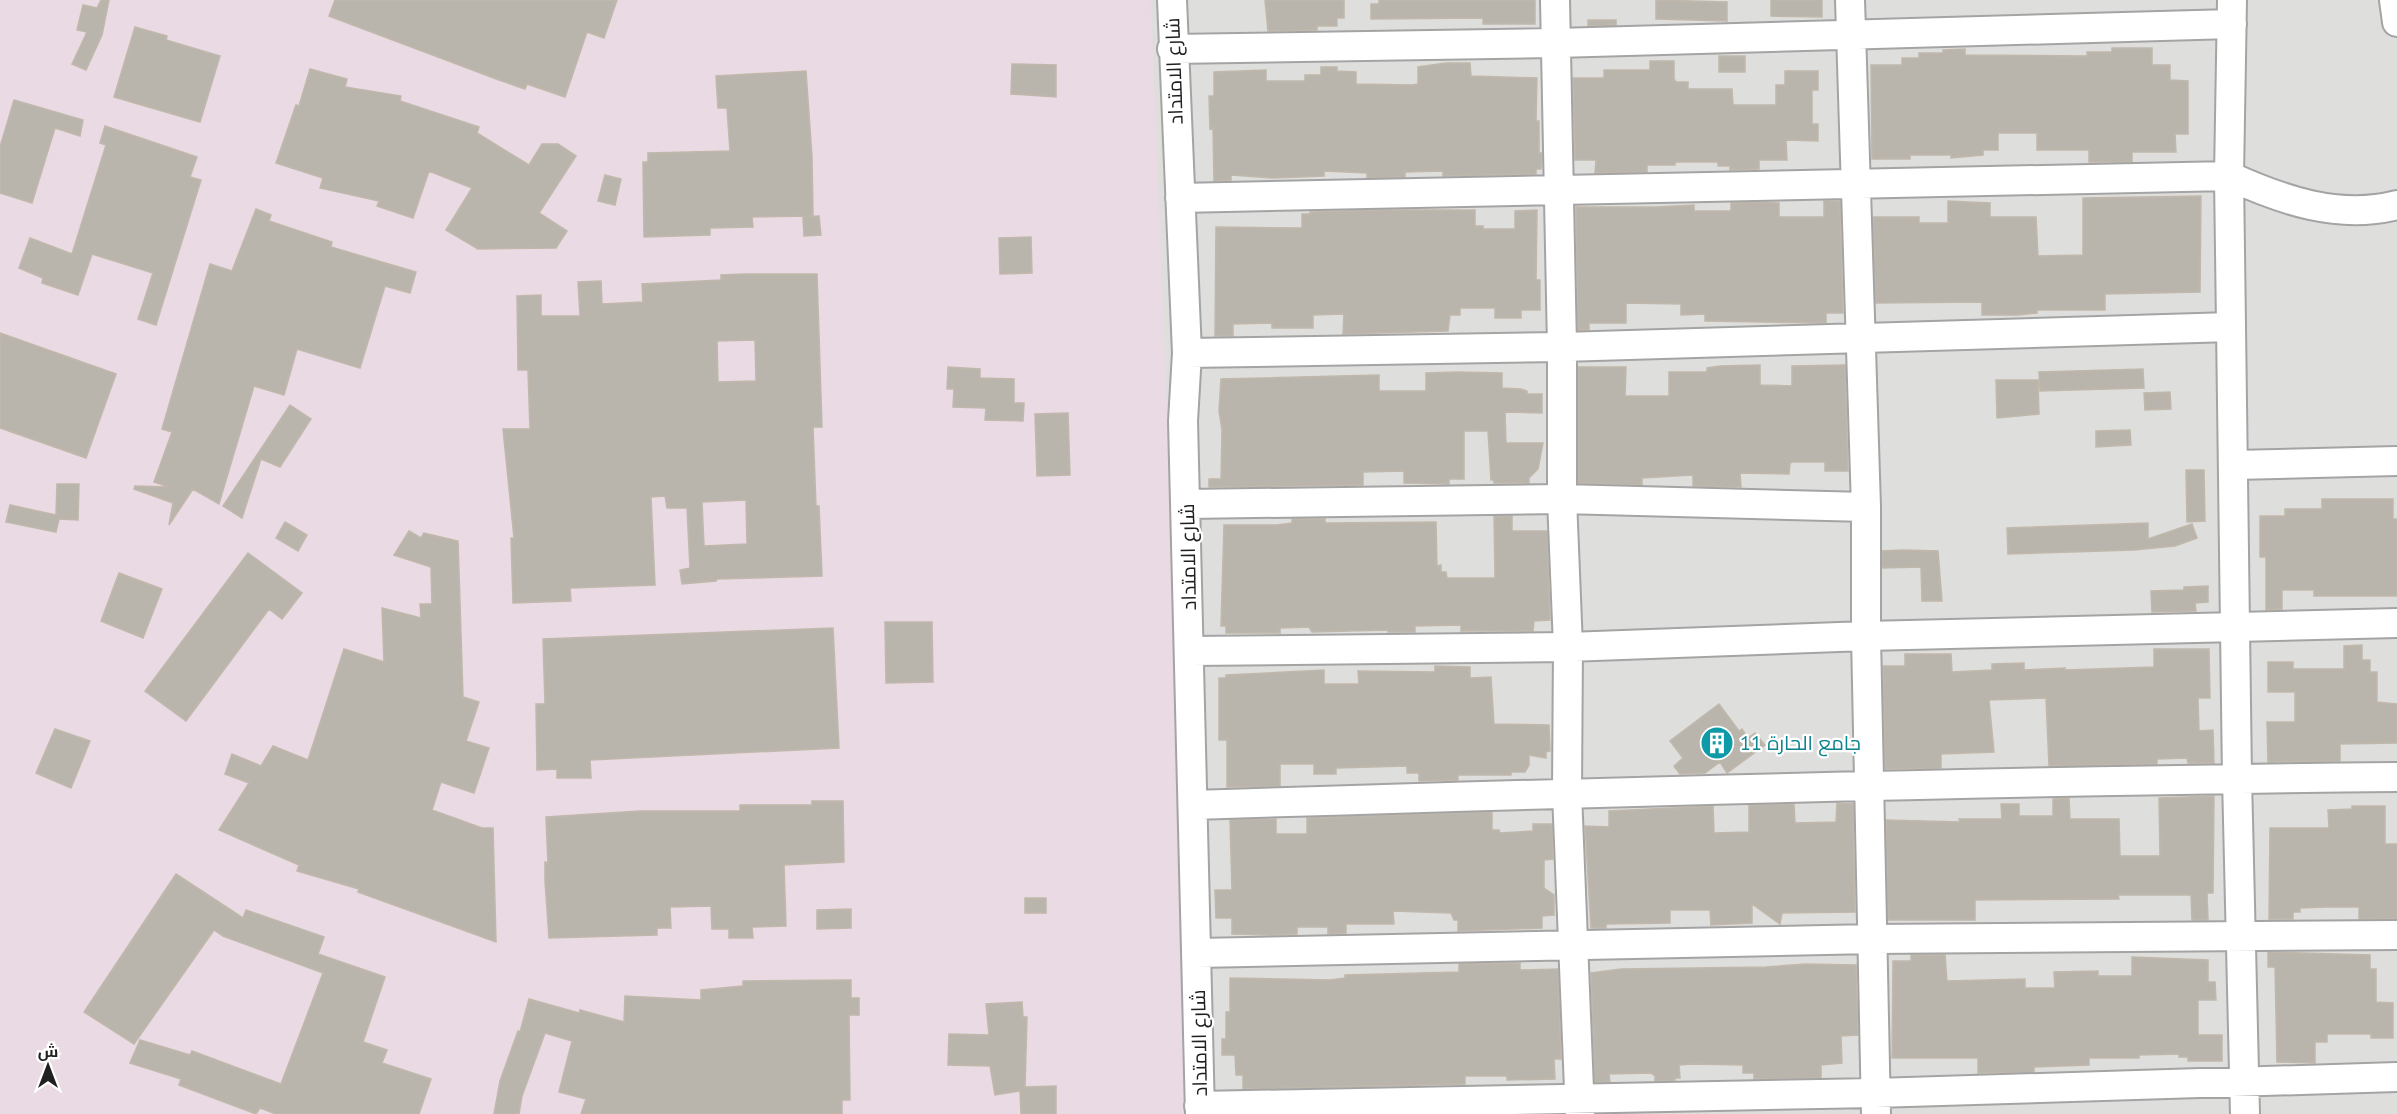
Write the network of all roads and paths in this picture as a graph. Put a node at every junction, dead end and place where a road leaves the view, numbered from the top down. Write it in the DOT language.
graph roads {
  1 [pos="1172,0"];
  2 [pos="1555,0"];
  3 [pos="1850,0"];
  4 [pos="2394,0"];
  5 [pos="2232,12"];
  6 [pos="2397,22"];
  7 [pos="1851,34"];
  8 [pos="1556,43"];
  9 [pos="1172,49"];
  10 [pos="2229,176"];
  11 [pos="1854,184"];
  12 [pos="1560,191"];
  13 [pos="1180,198"];
  14 [pos="2397,205"];
  15 [pos="2231,327"];
  16 [pos="1858,338"];
  17 [pos="1562,347"];
  18 [pos="1186,353"];
  19 [pos="2397,461"];
  20 [pos="2235,465"];
  21 [pos="1562,499"];
  22 [pos="1187,504"];
  23 [pos="1866,507"];
  24 [pos="2397,624"];
  25 [pos="2236,626"];
  26 [pos="1866,636"];
  27 [pos="1568,647"];
  28 [pos="1190,651"];
  29 [pos="2397,777"];
  30 [pos="2237,778"];
  31 [pos="1868,786"];
  32 [pos="1567,793"];
  33 [pos="1193,805"];
  34 [pos="2397,935"];
  35 [pos="2240,936"];
  36 [pos="1873,939"];
  37 [pos="1575,946"];
  38 [pos="1198,953"];
  39 [pos="2397,1077"];
  40 [pos="2245,1081"];
  41 [pos="1875,1103"];
  42 [pos="1580,1106"];
  43 [pos="1199,1110"];
  44 [pos="2246,1114"];
  1 -- 9 [label="street, شارع الامتداد"];
  2 -- 8 [label="street"];
  3 -- 7 [label="street"];
  4 -- 6 [label="street"];
  5 -- 7 [label="street"];
  5 -- 10 [label="street"];
  7 -- 8 [label="street"];
  7 -- 11 [label="street"];
  8 -- 9 [label="street"];
  8 -- 12 [label="street"];
  9 -- 13 [label="street, شارع الامتداد"];
  10 -- 11 [label="street"];
  10 -- 14 [label="street"];
  10 -- 15 [label="street"];
  11 -- 12 [label="street"];
  11 -- 16 [label="street"];
  12 -- 13 [label="street"];
  12 -- 17 [label="street"];
  13 -- 18 [label="street, شارع الامتداد"];
  15 -- 16 [label="street"];
  15 -- 20 [label="street"];
  16 -- 17 [label="street"];
  16 -- 23 [label="street"];
  17 -- 18 [label="street"];
  17 -- 21 [label="street"];
  18 -- 22 [label="street, شارع الامتداد"];
  19 -- 20 [label="street"];
  20 -- 25 [label="street"];
  21 -- 22 [label="street"];
  21 -- 23 [label="street"];
  21 -- 27 [label="street"];
  22 -- 28 [label="street, شارع الامتداد"];
  23 -- 26 [label="street"];
  24 -- 25 [label="street"];
  25 -- 26 [label="street"];
  25 -- 30 [label="street"];
  26 -- 27 [label="street"];
  26 -- 31 [label="street"];
  27 -- 28 [label="street"];
  27 -- 32 [label="street"];
  28 -- 33 [label="street, شارع الامتداد"];
  29 -- 30 [label="street"];
  30 -- 31 [label="street"];
  30 -- 35 [label="street"];
  31 -- 32 [label="street"];
  31 -- 36 [label="street"];
  32 -- 33 [label="street"];
  32 -- 37 [label="street"];
  33 -- 38 [label="street, شارع الامتداد"];
  34 -- 35 [label="street"];
  35 -- 36 [label="street"];
  35 -- 40 [label="street"];
  36 -- 37 [label="street"];
  36 -- 41 [label="street"];
  37 -- 38 [label="street"];
  37 -- 42 [label="street"];
  38 -- 43 [label="street, شارع الامتداد"];
  39 -- 40 [label="street"];
  40 -- 41 [label="street"];
  40 -- 44 [label="street"];
  41 -- 42 [label="street"];
  42 -- 43 [label="street"];
}
